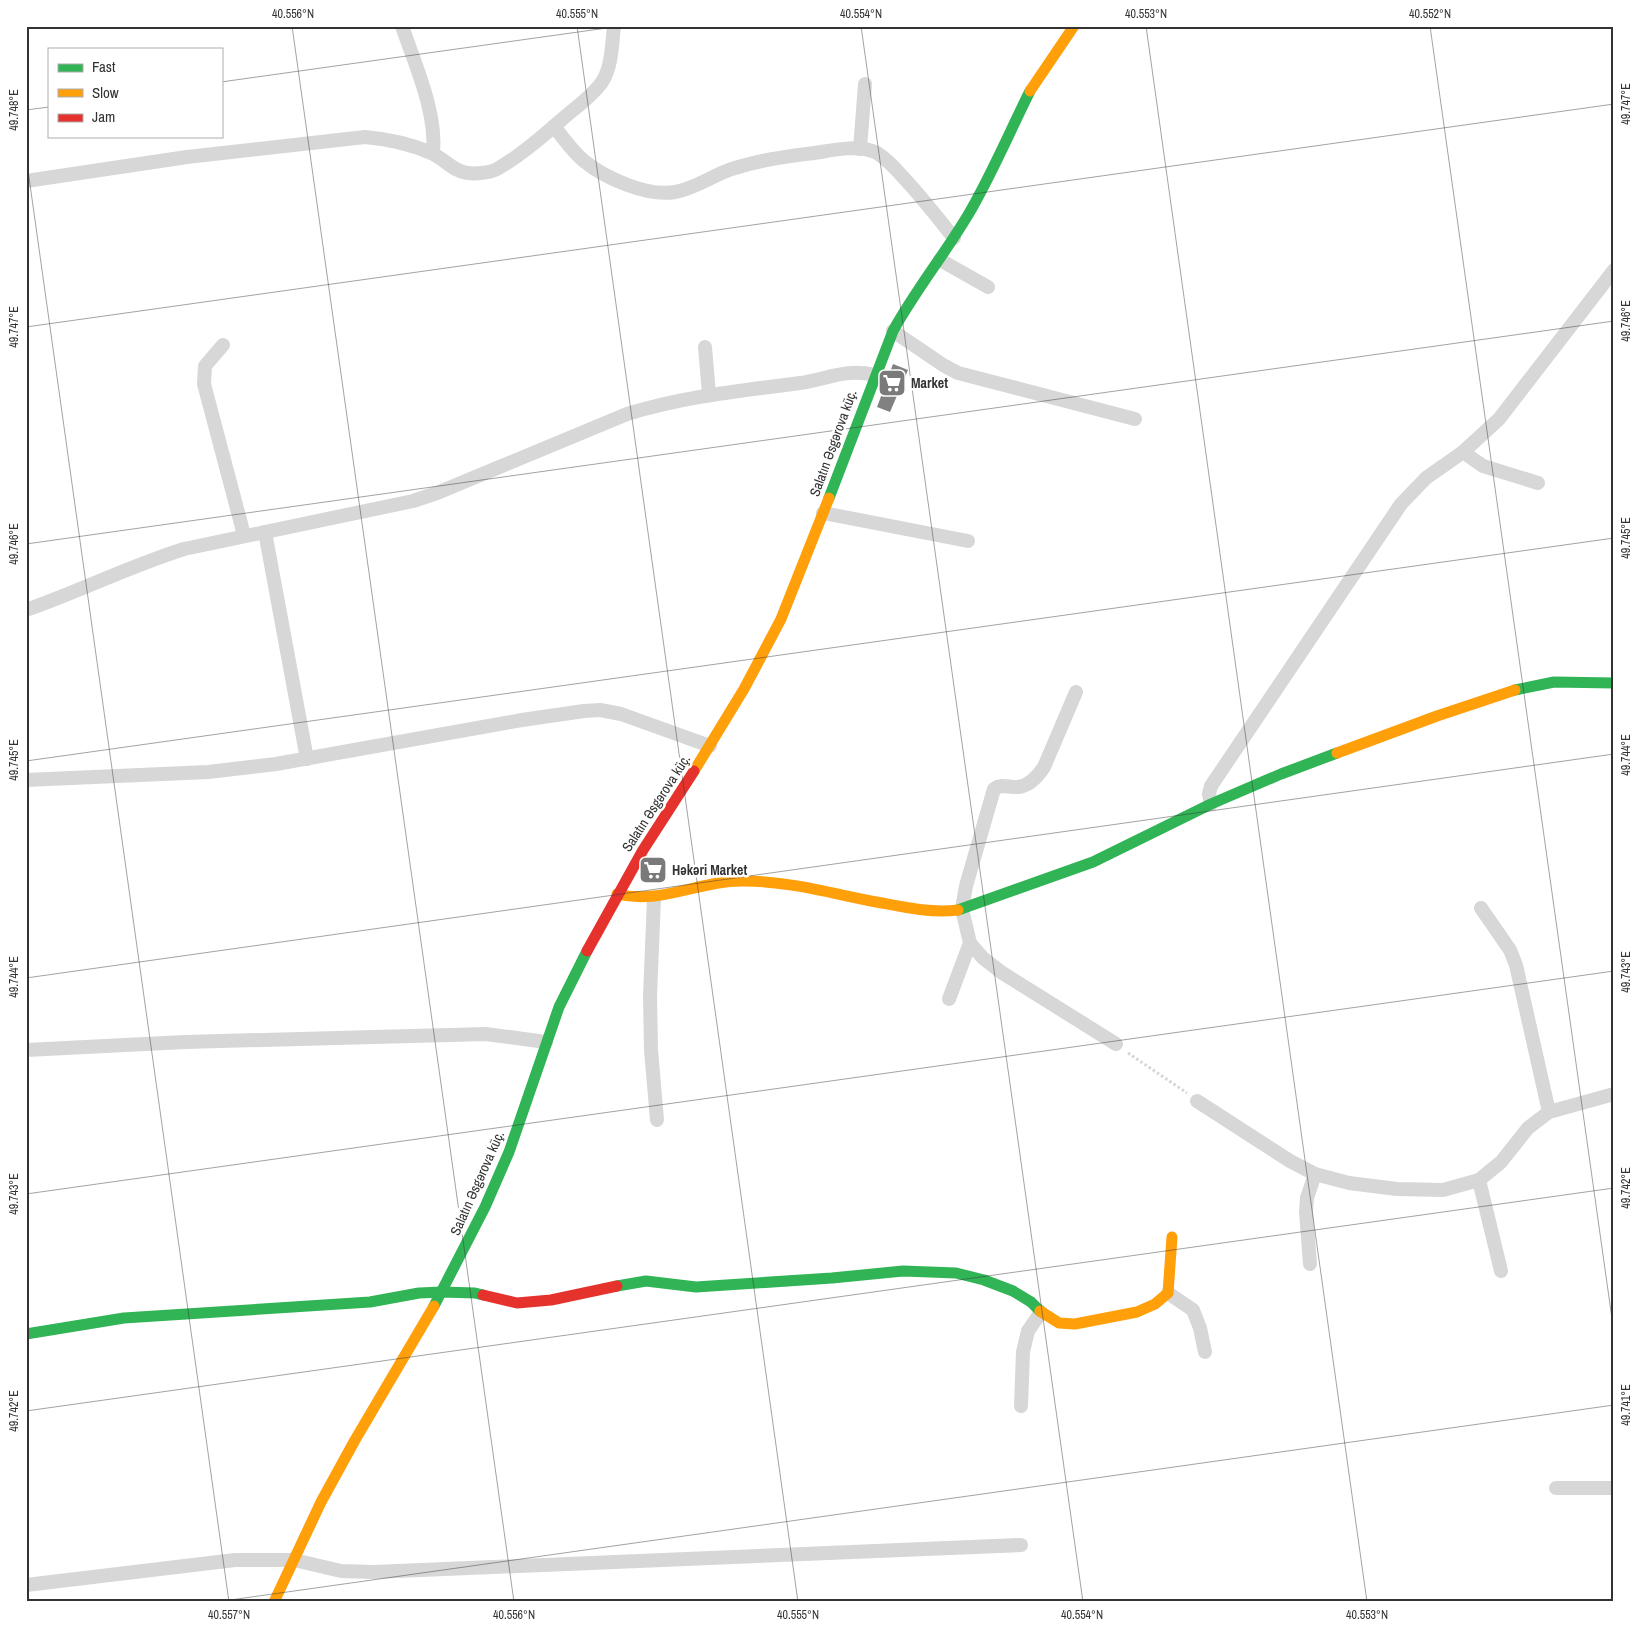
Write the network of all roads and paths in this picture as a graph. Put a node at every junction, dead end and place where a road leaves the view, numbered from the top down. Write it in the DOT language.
graph roads {
  1 [pos="402,26"];
  2 [pos="614,26"];
  3 [pos="1074,26"];
  4 [pos="865,84"];
  5 [pos="554,126"];
  6 [pos="860,149"];
  7 [pos="433,153"];
  8 [pos="26,181"];
  9 [pos="954,238"];
  10 [pos="940,260"];
  11 [pos="1614,270"];
  12 [pos="988,287"];
  13 [pos="893,331"];
  14 [pos="223,345"];
  15 [pos="706,347"];
  16 [pos="875,375"];
  17 [pos="709,394"];
  18 [pos="1135,419"];
  19 [pos="1464,452"];
  20 [pos="1538,484"];
  21 [pos="823,514"];
  22 [pos="265,532"];
  23 [pos="244,535"];
  24 [pos="968,541"];
  25 [pos="26,610"];
  26 [pos="1614,682"];
  27 [pos="1076,692"];
  28 [pos="710,746"];
  29 [pos="308,759"];
  30 [pos="26,780"];
  31 [pos="1211,804"];
  32 [pos="618,894"];
  33 [pos="654,898"];
  34 [pos="1481,908"];
  35 [pos="962,909"];
  36 [pos="970,943"];
  37 [pos="949,999"];
  38 [pos="546,1042"];
  39 [pos="1116,1044"];
  40 [pos="26,1050"];
  41 [pos="1614,1094"];
  42 [pos="1197,1101"];
  43 [pos="1549,1112"];
  44 [pos="658,1120"];
  45 [pos="1316,1174"];
  46 [pos="1479,1180"];
  47 [pos="1172,1237"];
  48 [pos="1310,1264"];
  49 [pos="1501,1272"];
  50 [pos="442,1292"];
  51 [pos="1168,1293"];
  52 [pos="1041,1312"];
  53 [pos="26,1334"];
  54 [pos="1205,1352"];
  55 [pos="1021,1406"];
  56 [pos="1556,1488"];
  57 [pos="1614,1488"];
  58 [pos="1021,1544"];
  59 [pos="294,1560"];
  60 [pos="26,1585"];
  61 [pos="274,1602"];
  1 -- 7 [label="street"];
  2 -- 5 [label="street"];
  3 -- 9 [label="street, Salatın Əsgərova küç."];
  4 -- 6 [label="street"];
  5 -- 6 [label="street"];
  5 -- 7 [label="street"];
  6 -- 9 [label="street"];
  7 -- 8 [label="street"];
  9 -- 10 [label="street, Salatın Əsgərova küç."];
  10 -- 12 [label="street"];
  10 -- 13 [label="street, Salatın Əsgərova küç."];
  11 -- 19 [label="street"];
  13 -- 16 [label="street, Salatın Əsgərova küç."];
  13 -- 18 [label="street"];
  14 -- 23 [label="street"];
  15 -- 17 [label="street"];
  16 -- 17 [label="street"];
  16 -- 21 [label="street, Salatın Əsgərova küç."];
  17 -- 22 [label="street"];
  19 -- 20 [label="street"];
  19 -- 31 [label="street"];
  21 -- 24 [label="street"];
  21 -- 28 [label="street, Salatın Əsgərova küç."];
  22 -- 23 [label="street"];
  22 -- 29 [label="street"];
  23 -- 25 [label="street"];
  26 -- 31 [label="street"];
  27 -- 35 [label="street"];
  28 -- 29 [label="street"];
  28 -- 32 [label="street, Salatın Əsgərova küç."];
  29 -- 30 [label="street"];
  31 -- 35 [label="street"];
  32 -- 33 [label="street"];
  32 -- 38 [label="street, Salatın Əsgərova küç."];
  33 -- 35 [label="street"];
  33 -- 44 [label="street"];
  34 -- 43 [label="street"];
  35 -- 36 [label="street"];
  36 -- 37 [label="street"];
  36 -- 39 [label="street"];
  38 -- 40 [label="street"];
  38 -- 50 [label="street, Salatın Əsgərova küç."];
  39 -- 42 [label="path"];
  41 -- 43 [label="street"];
  42 -- 45 [label="street"];
  43 -- 46 [label="street"];
  45 -- 46 [label="street"];
  45 -- 48 [label="street"];
  46 -- 49 [label="street"];
  47 -- 51 [label="street"];
  50 -- 52 [label="street"];
  50 -- 53 [label="street"];
  50 -- 59 [label="street, Salatın Əsgərova küç."];
  51 -- 52 [label="street"];
  51 -- 54 [label="street"];
  52 -- 55 [label="street"];
  56 -- 57 [label="street"];
  58 -- 59 [label="street"];
  59 -- 60 [label="street"];
  59 -- 61 [label="street, Salatın Əsgərova küç."];
}
